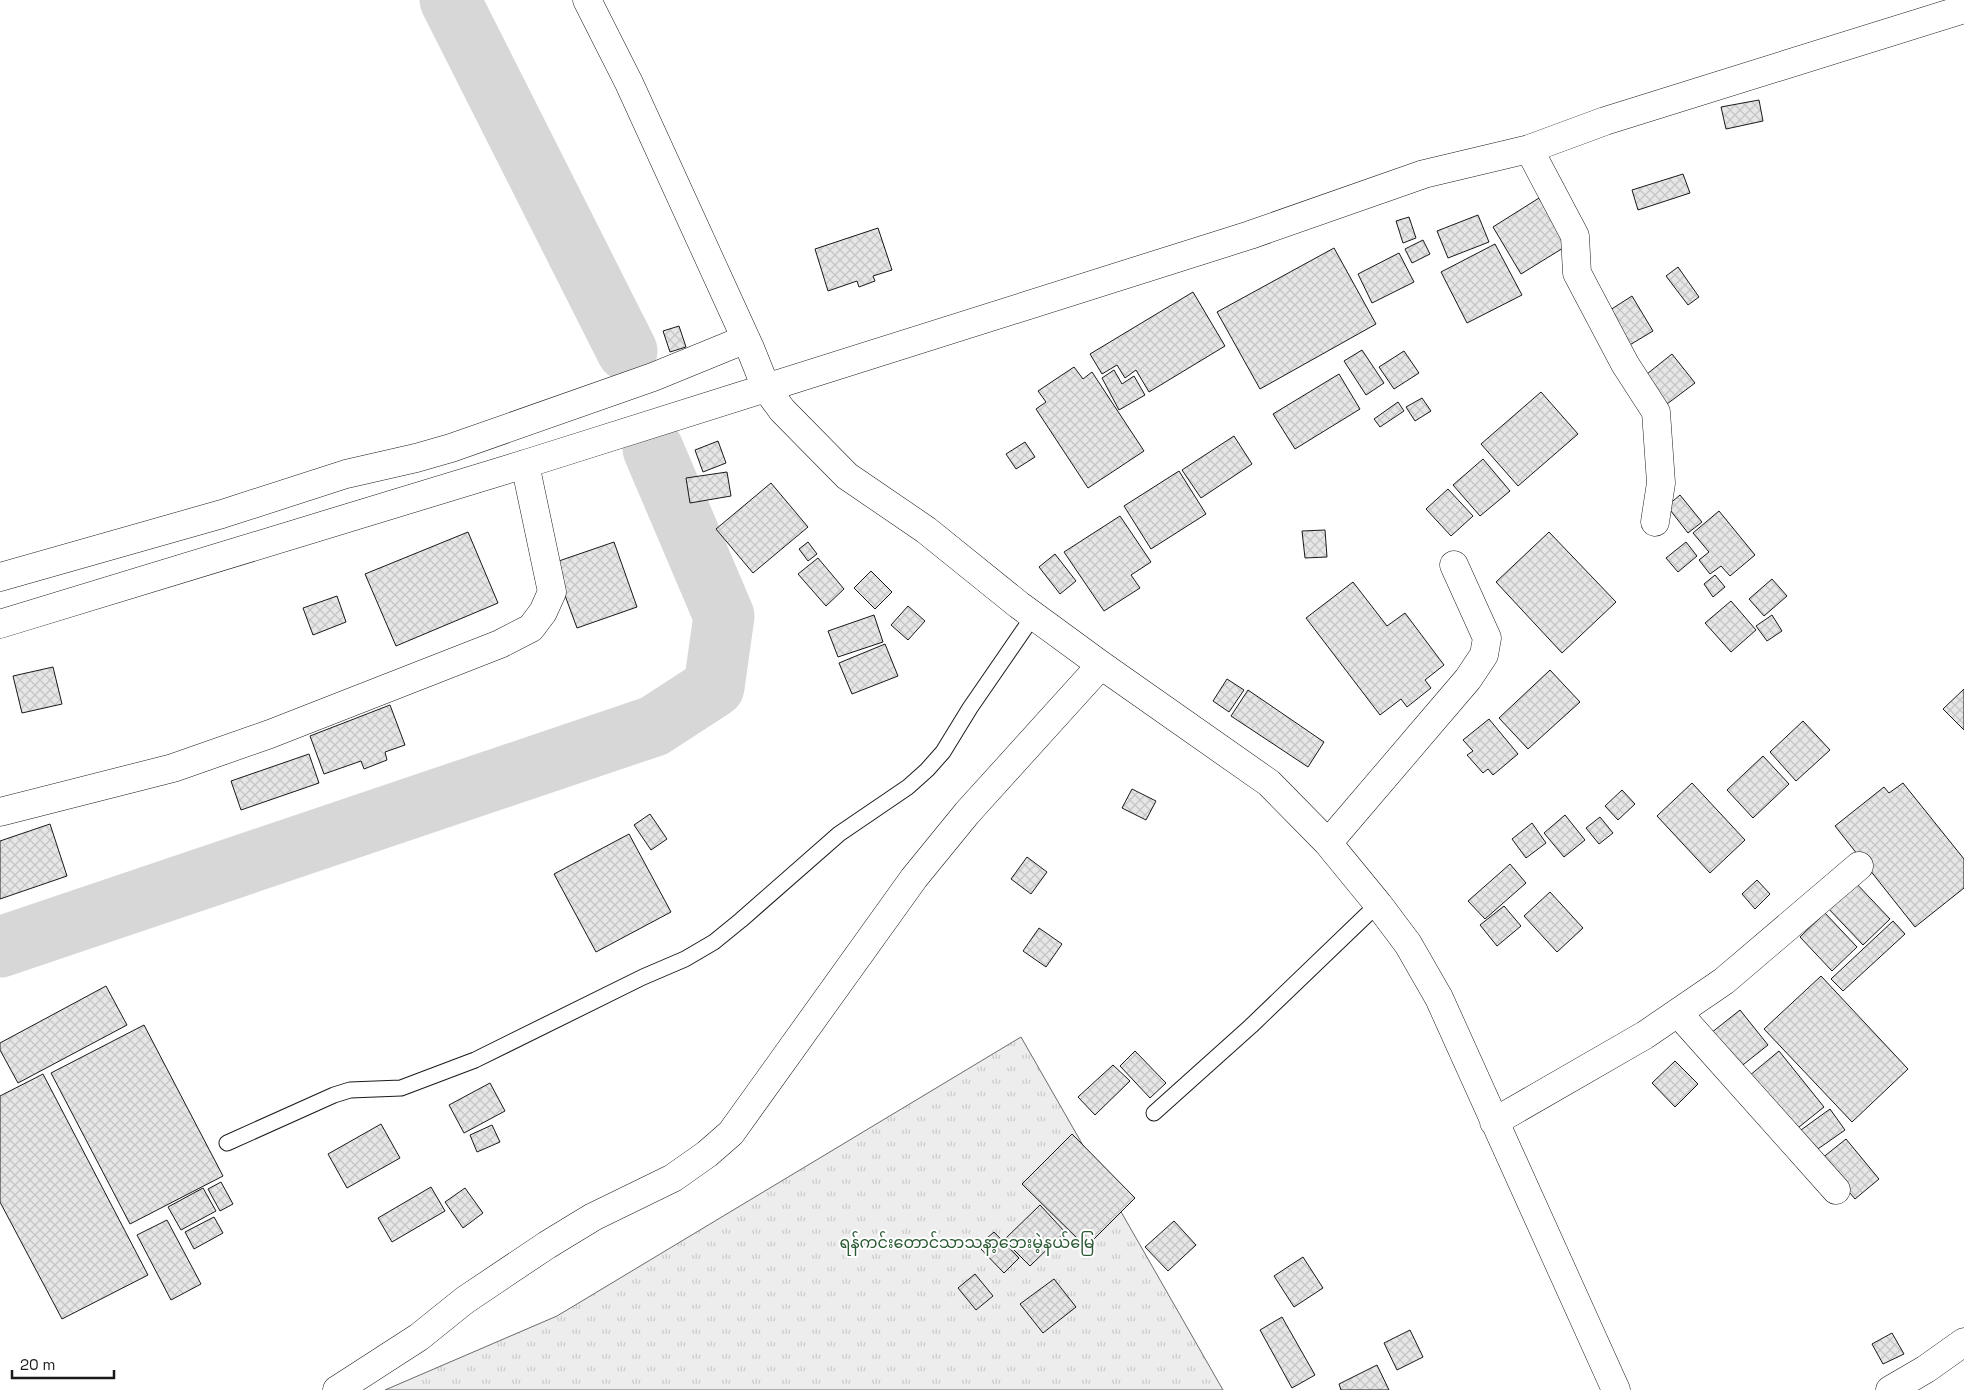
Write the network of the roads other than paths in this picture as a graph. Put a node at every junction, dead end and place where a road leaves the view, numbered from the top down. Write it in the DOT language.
graph roads {
  1 [pos="587,0"];
  2 [pos="1964,9"];
  3 [pos="1529,149"];
  4 [pos="748,344"];
  5 [pos="765,385"];
  6 [pos="524,464"];
  7 [pos="1655,522"];
  8 [pos="1454,565"];
  9 [pos="0,577"];
  10 [pos="1034,615"];
  11 [pos="0,624"];
  12 [pos="1101,665"];
  13 [pos="0,812"];
  14 [pos="1328,843"];
  15 [pos="1859,866"];
  16 [pos="1378,904"];
  17 [pos="1678,1013"];
  18 [pos="1154,1114"];
  19 [pos="1494,1122"];
  20 [pos="227,1143"];
  21 [pos="1836,1190"];
  22 [pos="1964,1342"];
  23 [pos="337,1390"];
  24 [pos="1616,1390"];
  25 [pos="1890,1390"];
  1 -- 4 [label="street"];
  2 -- 3 [label="street"];
  3 -- 5 [label="street"];
  3 -- 7 [label="street"];
  4 -- 5 [label="street"];
  4 -- 9 [label="street"];
  5 -- 6 [label="street"];
  5 -- 10 [label="street"];
  6 -- 11 [label="street"];
  6 -- 13 [label="street"];
  8 -- 14 [label="street"];
  10 -- 12 [label="street"];
  10 -- 20 [label="lane"];
  12 -- 14 [label="street"];
  12 -- 23 [label="street"];
  14 -- 16 [label="street"];
  15 -- 17 [label="street"];
  16 -- 18 [label="lane"];
  16 -- 19 [label="street"];
  17 -- 19 [label="street"];
  17 -- 21 [label="street"];
  19 -- 24 [label="street"];
  22 -- 25 [label="street"];
}
